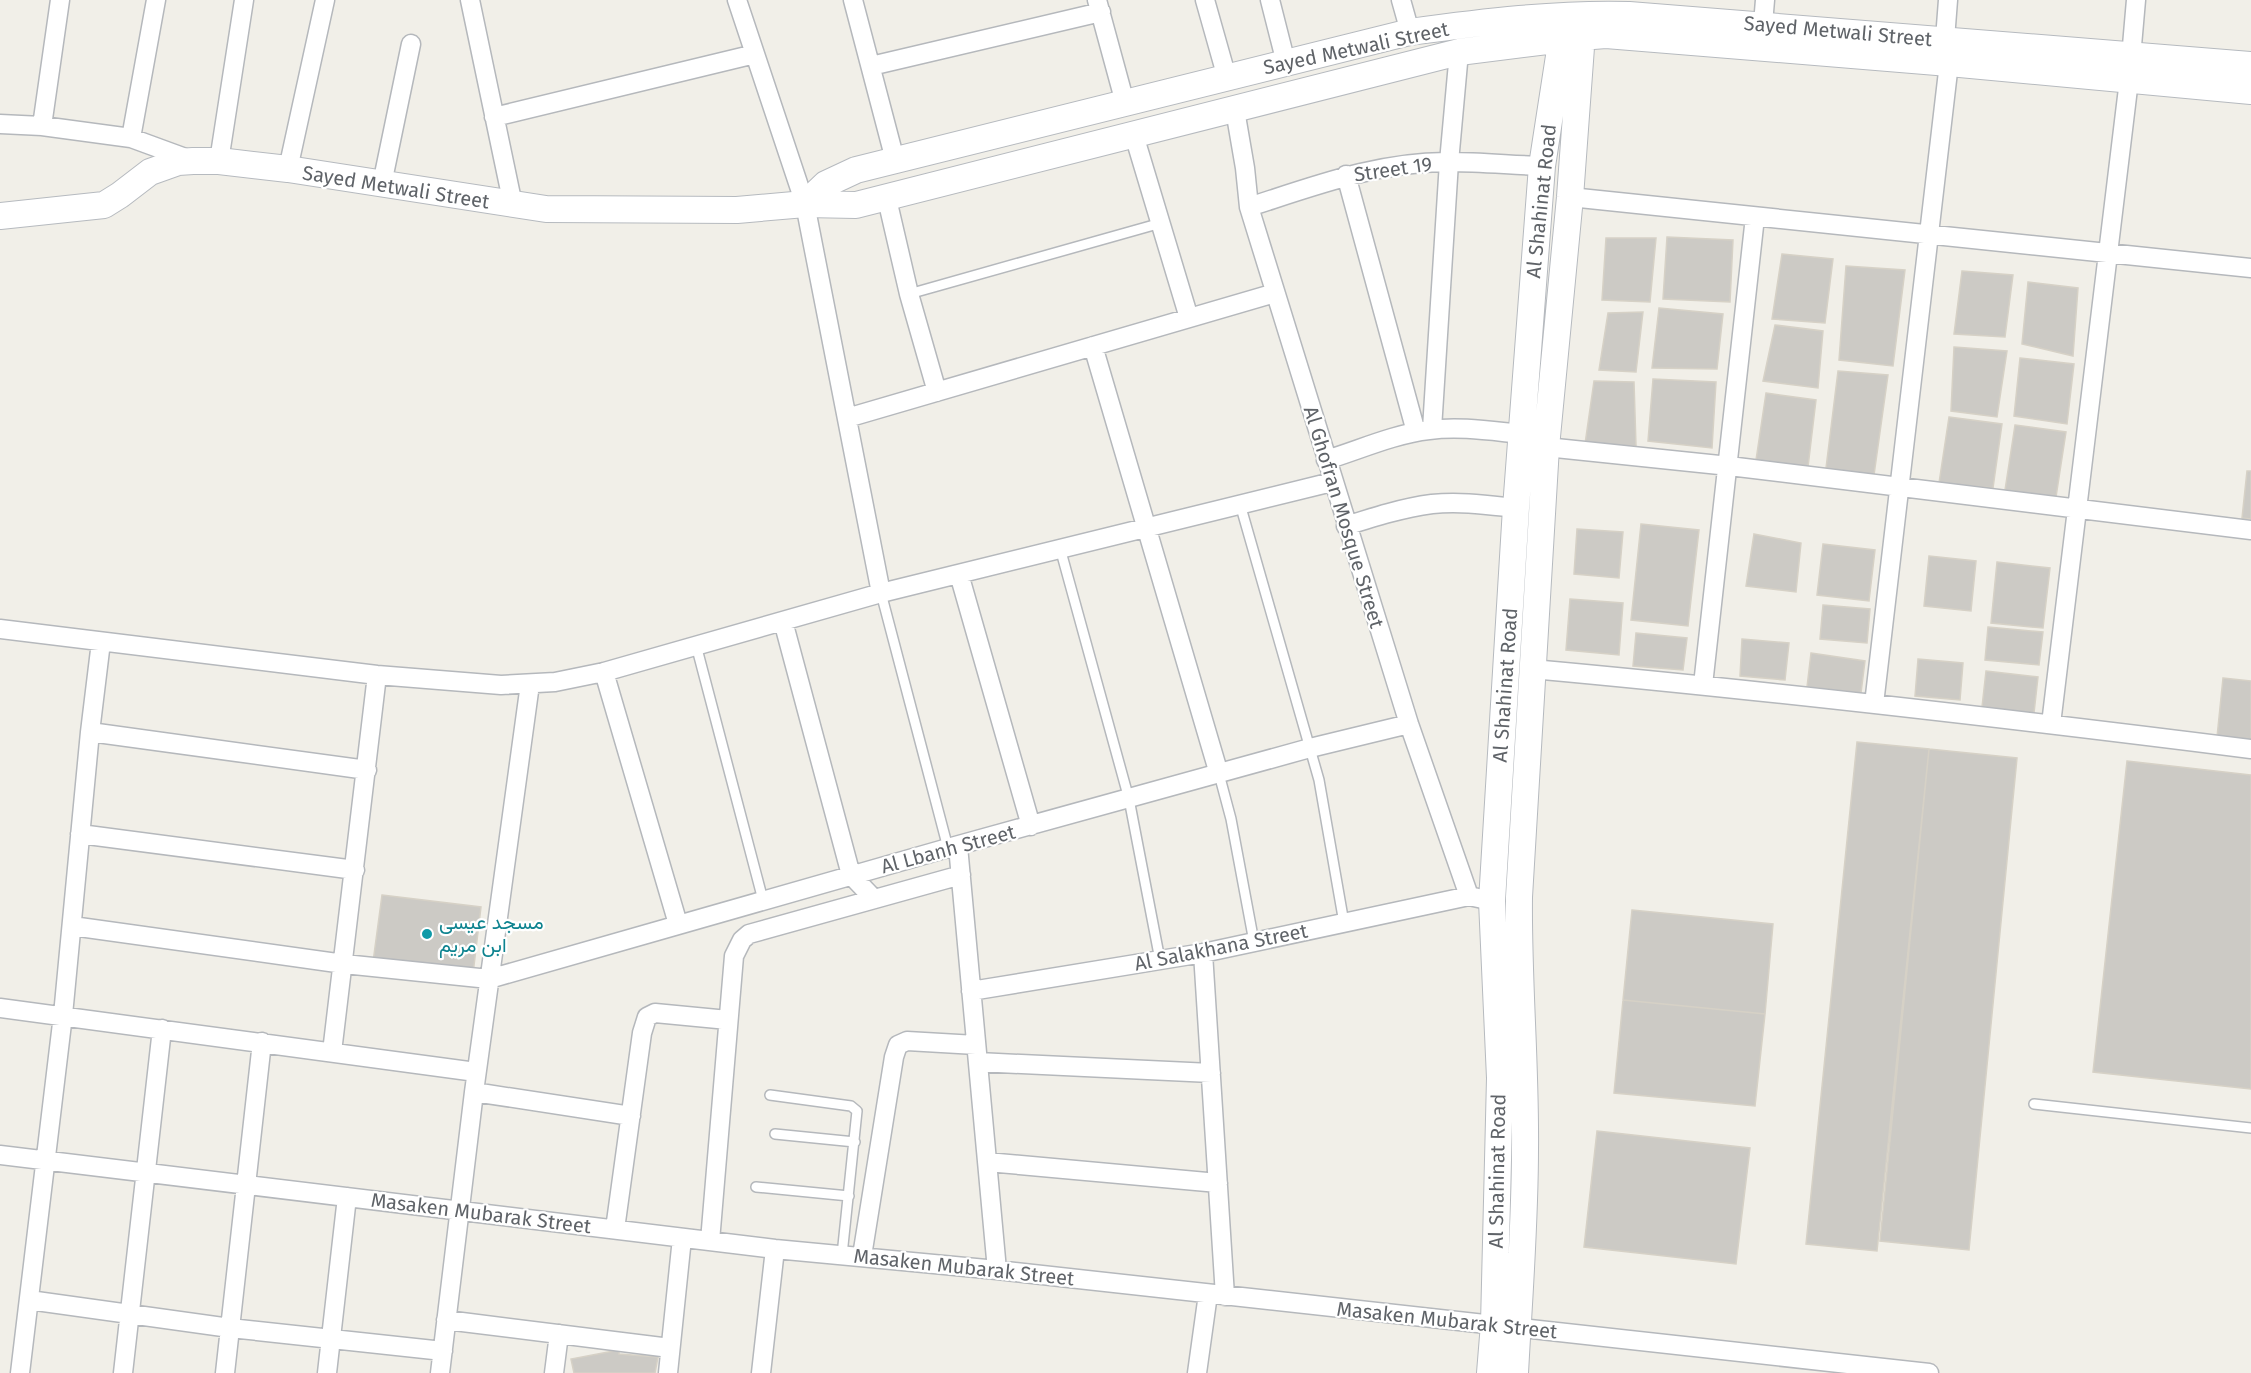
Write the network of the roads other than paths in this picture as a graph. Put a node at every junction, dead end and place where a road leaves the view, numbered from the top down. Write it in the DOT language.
graph roads {
  1 [pos="156,0"];
  2 [pos="244,0"];
  3 [pos="325,0"];
  4 [pos="470,0"];
  5 [pos="737,0"];
  6 [pos="853,0"];
  7 [pos="1205,0"];
  8 [pos="1270,0"];
  9 [pos="1401,0"];
  10 [pos="1948,0"];
  11 [pos="2136,0"];
  12 [pos="54,2"];
  13 [pos="1099,6"];
  14 [pos="1764,12"];
  15 [pos="1574,18"];
  16 [pos="1410,32"];
  17 [pos="411,44"];
  18 [pos="1947,51"];
  19 [pos="1459,52"];
  20 [pos="755,54"];
  21 [pos="2131,54"];
  22 [pos="1286,63"];
  23 [pos="2251,65"];
  24 [pos="872,66"];
  25 [pos="1227,78"];
  26 [pos="2129,80"];
  27 [pos="2251,91"];
  28 [pos="1125,103"];
  29 [pos="1235,110"];
  30 [pos="494,117"];
  31 [pos="0,124"];
  32 [pos="42,126"];
  33 [pos="1134,135"];
  34 [pos="131,138"];
  35 [pos="193,160"];
  36 [pos="895,160"];
  37 [pos="219,161"];
  38 [pos="1449,162"];
  39 [pos="1542,166"];
  40 [pos="288,170"];
  41 [pos="1346,175"];
  42 [pos="382,184"];
  43 [pos="1570,197"];
  44 [pos="887,199"];
  45 [pos="805,204"];
  46 [pos="513,205"];
  47 [pos="1249,207"];
  48 [pos="0,216"];
  49 [pos="1755,217"];
  50 [pos="1161,223"];
  51 [pos="1928,235"];
  52 [pos="2106,255"];
  53 [pos="2251,268"];
  54 [pos="1275,293"];
  55 [pos="909,294"];
  56 [pos="1189,318"];
  57 [pos="1092,346"];
  58 [pos="937,392"];
  59 [pos="847,418"];
  60 [pos="1424,430"];
  61 [pos="1522,434"];
  62 [pos="1546,447"];
  63 [pos="1326,460"];
  64 [pos="1729,466"];
  65 [pos="1332,482"];
  66 [pos="1899,488"];
  67 [pos="1240,504"];
  68 [pos="1516,508"];
  69 [pos="2076,509"];
  70 [pos="1346,526"];
  71 [pos="1144,528"];
  72 [pos="2251,530"];
  73 [pos="1060,548"];
  74 [pos="959,574"];
  75 [pos="881,593"];
  76 [pos="783,621"];
  77 [pos="0,629"];
  78 [pos="101,642"];
  79 [pos="696,645"];
  80 [pos="1533,669"];
  81 [pos="604,672"];
  82 [pos="377,675"];
  83 [pos="530,684"];
  84 [pos="1703,685"];
  85 [pos="1874,704"];
  86 [pos="1409,724"];
  87 [pos="2051,724"];
  88 [pos="90,732"];
  89 [pos="1310,748"];
  90 [pos="2251,749"];
  91 [pos="367,770"];
  92 [pos="1219,774"];
  93 [pos="1129,799"];
  94 [pos="1031,826"];
  95 [pos="80,834"];
  96 [pos="953,847"];
  97 [pos="354,870"];
  98 [pos="851,875"];
  99 [pos="961,875"];
  100 [pos="1481,898"];
  101 [pos="874,899"];
  102 [pos="763,900"];
  103 [pos="1344,923"];
  104 [pos="678,924"];
  105 [pos="72,927"];
  106 [pos="1254,942"];
  107 [pos="1203,952"];
  108 [pos="1160,960"];
  109 [pos="344,964"];
  110 [pos="489,979"];
  111 [pos="971,991"];
  112 [pos="0,1008"];
  113 [pos="63,1015"];
  114 [pos="728,1020"];
  115 [pos="162,1029"];
  116 [pos="262,1042"];
  117 [pos="332,1052"];
  118 [pos="977,1054"];
  119 [pos="476,1072"];
  120 [pos="1211,1073"];
  121 [pos="474,1092"];
  122 [pos="770,1095"];
  123 [pos="2034,1104"];
  124 [pos="631,1116"];
  125 [pos="2251,1128"];
  126 [pos="775,1134"];
  127 [pos="855,1142"];
  128 [pos="0,1155"];
  129 [pos="46,1160"];
  130 [pos="987,1162"];
  131 [pos="146,1173"];
  132 [pos="1218,1183"];
  133 [pos="246,1185"];
  134 [pos="756,1187"];
  135 [pos="849,1196"];
  136 [pos="347,1197"];
  137 [pos="459,1209"];
  138 [pos="615,1229"];
  139 [pos="682,1238"];
  140 [pos="710,1241"];
  141 [pos="775,1249"];
  142 [pos="842,1255"];
  143 [pos="862,1256"];
  144 [pos="997,1270"];
  145 [pos="1216,1295"];
  146 [pos="29,1300"];
  147 [pos="130,1314"];
  148 [pos="446,1320"];
  149 [pos="1505,1326"];
  150 [pos="230,1328"];
  151 [pos="559,1334"];
  152 [pos="331,1339"];
  153 [pos="670,1348"];
  154 [pos="443,1351"];
  155 [pos="20,1373"];
  156 [pos="123,1373"];
  157 [pos="225,1373"];
  158 [pos="327,1373"];
  159 [pos="440,1373"];
  160 [pos="554,1373"];
  161 [pos="668,1373"];
  162 [pos="761,1373"];
  163 [pos="1197,1373"];
  164 [pos="1490,1373"];
  165 [pos="1515,1373"];
  166 [pos="1929,1373"];
  1 -- 34 [label="street"];
  2 -- 37 [label="street"];
  3 -- 40 [label="street"];
  4 -- 30 [label="street"];
  5 -- 20 [label="street"];
  6 -- 24 [label="street"];
  7 -- 25 [label="street"];
  8 -- 22 [label="street"];
  9 -- 16 [label="street"];
  10 -- 18 [label="street"];
  11 -- 21 [label="street"];
  12 -- 32 [label="street"];
  13 -- 24 [label="street"];
  13 -- 28 [label="street"];
  14 -- 15 [label="street, Sayed Metwali Street"];
  14 -- 18 [label="street, Sayed Metwali Street"];
  15 -- 16 [label="street, Sayed Metwali Street"];
  15 -- 18 [label="street, Sayed Metwali Street"];
  15 -- 19 [label="street, Sayed Metwali Street"];
  15 -- 39 [label="street, Al Shahinat Road"];
  15 -- 43 [label="street, Al Shahinat Road"];
  16 -- 22 [label="street, Sayed Metwali Street"];
  17 -- 42 [label="street"];
  18 -- 21 [label="street, Sayed Metwali Street"];
  18 -- 26 [label="street, Sayed Metwali Street"];
  18 -- 51 [label="street"];
  19 -- 29 [label="street, Sayed Metwali Street"];
  19 -- 38 [label="street"];
  20 -- 30 [label="street"];
  20 -- 45 [label="street"];
  21 -- 23 [label="street, Sayed Metwali Street"];
  21 -- 26 [label="street"];
  22 -- 25 [label="street, Sayed Metwali Street"];
  24 -- 36 [label="street"];
  25 -- 28 [label="street, Sayed Metwali Street"];
  26 -- 27 [label="street, Sayed Metwali Street"];
  26 -- 52 [label="street"];
  28 -- 36 [label="street, Sayed Metwali Street"];
  29 -- 33 [label="street, Sayed Metwali Street"];
  29 -- 47 [label="street, Al Ghofran Mosque Street"];
  30 -- 46 [label="street"];
  31 -- 32 [label="street"];
  32 -- 34 [label="street"];
  33 -- 44 [label="street, Sayed Metwali Street"];
  33 -- 50 [label="street"];
  34 -- 35 [label="street"];
  35 -- 37 [label="street, Sayed Metwali Street"];
  35 -- 48 [label="street, Sayed Metwali Street"];
  36 -- 45 [label="street, Sayed Metwali Street"];
  37 -- 40 [label="street, Sayed Metwali Street"];
  38 -- 39 [label="street, Street 19"];
  38 -- 41 [label="street, Street 19"];
  38 -- 60 [label="street"];
  39 -- 61 [label="street, Al Shahinat Road"];
  40 -- 42 [label="street, Sayed Metwali Street"];
  41 -- 47 [label="street, Street 19"];
  41 -- 60 [label="street"];
  42 -- 46 [label="street, Sayed Metwali Street"];
  43 -- 49 [label="street"];
  43 -- 62 [label="street, Al Shahinat Road"];
  44 -- 45 [label="street, Sayed Metwali Street"];
  44 -- 55 [label="street"];
  45 -- 46 [label="street, Sayed Metwali Street"];
  45 -- 59 [label="street"];
  47 -- 54 [label="street, Al Ghofran Mosque Street"];
  49 -- 51 [label="street"];
  49 -- 64 [label="street"];
  50 -- 55 [label="lane"];
  50 -- 56 [label="street"];
  51 -- 52 [label="street"];
  51 -- 66 [label="street"];
  52 -- 53 [label="street"];
  52 -- 69 [label="street"];
  54 -- 56 [label="street"];
  54 -- 63 [label="street, Al Ghofran Mosque Street"];
  55 -- 58 [label="street"];
  56 -- 57 [label="street"];
  57 -- 58 [label="street"];
  57 -- 71 [label="street"];
  58 -- 59 [label="street"];
  59 -- 75 [label="street"];
  60 -- 61 [label="street"];
  60 -- 63 [label="street"];
  61 -- 68 [label="street, Al Shahinat Road"];
  62 -- 64 [label="street"];
  62 -- 80 [label="street, Al Shahinat Road"];
  63 -- 65 [label="street, Al Ghofran Mosque Street"];
  64 -- 66 [label="street"];
  64 -- 84 [label="street"];
  65 -- 67 [label="street"];
  65 -- 70 [label="street, Al Ghofran Mosque Street"];
  66 -- 69 [label="street"];
  66 -- 85 [label="street"];
  67 -- 71 [label="street"];
  67 -- 89 [label="lane"];
  68 -- 70 [label="street"];
  68 -- 100 [label="street, Al Shahinat Road"];
  69 -- 72 [label="street"];
  69 -- 87 [label="street"];
  70 -- 86 [label="street, Al Ghofran Mosque Street"];
  71 -- 73 [label="street"];
  71 -- 92 [label="street"];
  73 -- 74 [label="street"];
  73 -- 93 [label="lane"];
  74 -- 75 [label="street"];
  74 -- 94 [label="street"];
  75 -- 76 [label="street"];
  75 -- 96 [label="lane"];
  76 -- 79 [label="street"];
  76 -- 98 [label="street"];
  77 -- 78 [label="street"];
  78 -- 82 [label="street"];
  78 -- 88 [label="street"];
  79 -- 81 [label="street"];
  79 -- 102 [label="lane"];
  80 -- 84 [label="street"];
  80 -- 149 [label="street, Al Shahinat Road"];
  81 -- 83 [label="street"];
  81 -- 104 [label="street"];
  82 -- 83 [label="street"];
  82 -- 91 [label="street"];
  83 -- 110 [label="street"];
  84 -- 85 [label="street"];
  85 -- 87 [label="street"];
  86 -- 89 [label="street, Al Lbanh Street"];
  86 -- 100 [label="street, Al Ghofran Mosque Street"];
  87 -- 90 [label="street"];
  88 -- 91 [label="street"];
  88 -- 95 [label="street"];
  89 -- 92 [label="street, Al Lbanh Street"];
  89 -- 103 [label="lane"];
  91 -- 97 [label="street"];
  92 -- 93 [label="street, Al Lbanh Street"];
  92 -- 106 [label="lane"];
  93 -- 94 [label="street, Al Lbanh Street"];
  93 -- 108 [label="lane"];
  94 -- 96 [label="street, Al Lbanh Street"];
  95 -- 97 [label="street"];
  95 -- 105 [label="street"];
  96 -- 98 [label="street, Al Lbanh Street"];
  96 -- 99 [label="street"];
  97 -- 109 [label="street"];
  98 -- 101 [label="street"];
  98 -- 102 [label="street, Al Lbanh Street"];
  99 -- 101 [label="street"];
  99 -- 111 [label="street"];
  100 -- 103 [label="street, Al Salakhana Street"];
  100 -- 149 [label="street, Al Shahinat Road"];
  101 -- 114 [label="street"];
  102 -- 104 [label="street, Al Lbanh Street"];
  103 -- 106 [label="street, Al Salakhana Street"];
  104 -- 110 [label="street, Al Lbanh Street"];
  105 -- 109 [label="street"];
  105 -- 113 [label="street"];
  106 -- 107 [label="street, Al Salakhana Street"];
  107 -- 108 [label="street, Al Salakhana Street"];
  107 -- 120 [label="street"];
  108 -- 111 [label="street, Al Salakhana Street"];
  109 -- 110 [label="street"];
  109 -- 117 [label="street"];
  110 -- 119 [label="street"];
  111 -- 118 [label="street"];
  112 -- 113 [label="street"];
  113 -- 115 [label="street"];
  113 -- 129 [label="street"];
  114 -- 124 [label="street"];
  114 -- 140 [label="street"];
  115 -- 116 [label="street"];
  115 -- 131 [label="street"];
  116 -- 117 [label="street"];
  116 -- 133 [label="street"];
  117 -- 119 [label="street"];
  118 -- 120 [label="street"];
  118 -- 130 [label="street"];
  118 -- 143 [label="street"];
  119 -- 121 [label="street"];
  120 -- 132 [label="street"];
  121 -- 124 [label="street"];
  121 -- 137 [label="street"];
  122 -- 127 [label="lane"];
  123 -- 125 [label="lane"];
  124 -- 138 [label="street"];
  126 -- 127 [label="lane"];
  127 -- 135 [label="lane"];
  128 -- 129 [label="street, Masaken Mubarak Street"];
  129 -- 131 [label="street, Masaken Mubarak Street"];
  129 -- 146 [label="street"];
  130 -- 132 [label="street"];
  130 -- 144 [label="street"];
  131 -- 133 [label="street, Masaken Mubarak Street"];
  131 -- 147 [label="street"];
  132 -- 145 [label="street"];
  133 -- 136 [label="street, Masaken Mubarak Street"];
  133 -- 150 [label="street"];
  134 -- 135 [label="lane"];
  135 -- 142 [label="lane"];
  136 -- 137 [label="street, Masaken Mubarak Street"];
  136 -- 152 [label="street"];
  137 -- 138 [label="street, Masaken Mubarak Street"];
  137 -- 148 [label="street"];
  138 -- 139 [label="street, Masaken Mubarak Street"];
  139 -- 140 [label="street, Masaken Mubarak Street"];
  139 -- 153 [label="street"];
  140 -- 141 [label="street, Masaken Mubarak Street"];
  141 -- 142 [label="street, Masaken Mubarak Street"];
  141 -- 162 [label="street"];
  142 -- 143 [label="street, Masaken Mubarak Street"];
  143 -- 144 [label="street, Masaken Mubarak Street"];
  144 -- 145 [label="street, Masaken Mubarak Street"];
  145 -- 149 [label="street, Masaken Mubarak Street"];
  145 -- 163 [label="street"];
  146 -- 147 [label="street"];
  146 -- 155 [label="street"];
  147 -- 150 [label="street"];
  147 -- 156 [label="street"];
  148 -- 151 [label="street"];
  148 -- 154 [label="street"];
  149 -- 164 [label="street, Al Shahinat Road"];
  149 -- 165 [label="street, Al Shahinat Road"];
  149 -- 166 [label="street, Masaken Mubarak Street"];
  150 -- 152 [label="street"];
  150 -- 157 [label="street"];
  151 -- 153 [label="street"];
  151 -- 160 [label="street"];
  152 -- 154 [label="street"];
  152 -- 158 [label="street"];
  153 -- 161 [label="street"];
  154 -- 159 [label="street"];
}
